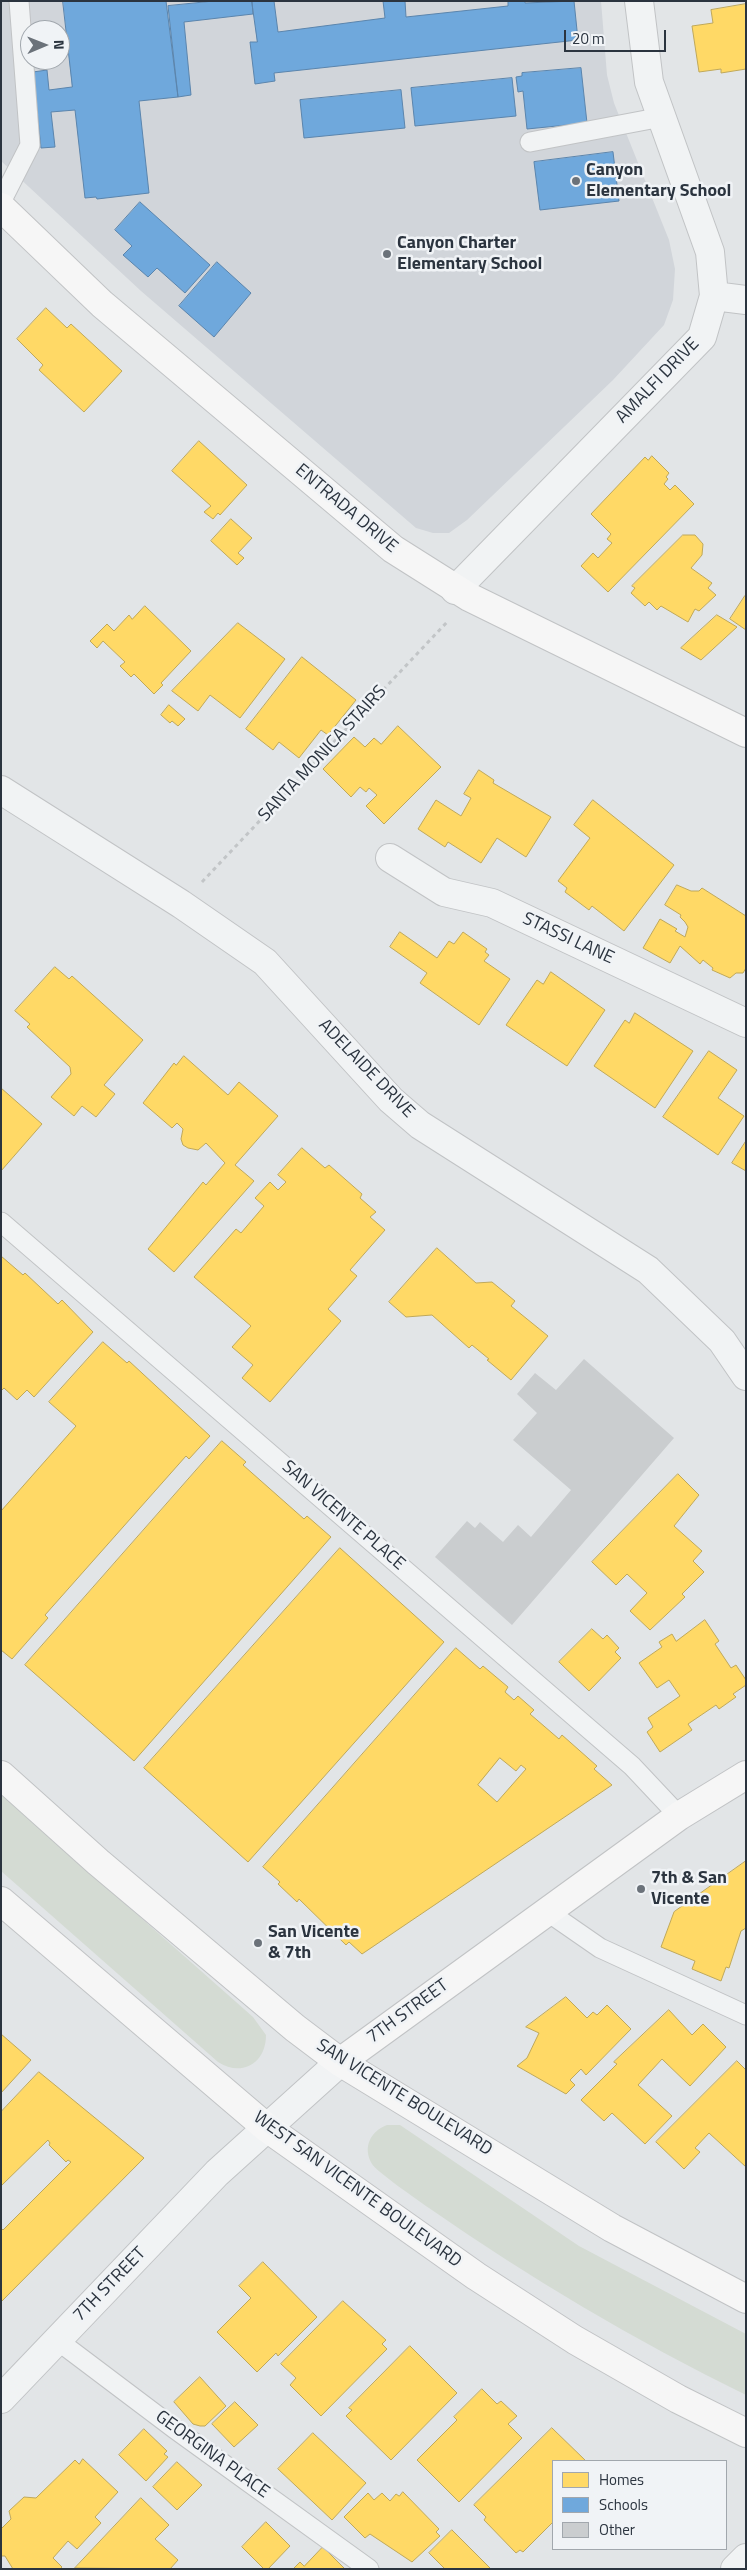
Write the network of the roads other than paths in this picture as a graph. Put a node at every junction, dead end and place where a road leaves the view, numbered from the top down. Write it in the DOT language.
graph roads {
  1 [pos="19,1"];
  2 [pos="639,1"];
  3 [pos="662,117"];
  4 [pos="530,142"];
  5 [pos="1,202"];
  6 [pos="1,207"];
  7 [pos="714,296"];
  8 [pos="746,300"];
  9 [pos="455,590"];
  10 [pos="746,733"];
  11 [pos="1,790"];
  12 [pos="390,858"];
  13 [pos="746,1023"];
  14 [pos="1,1222"];
  15 [pos="746,1376"];
  16 [pos="1,1775"];
  17 [pos="746,1776"];
  18 [pos="679,1816"];
  19 [pos="1,1901"];
  20 [pos="548,1912"];
  21 [pos="746,2015"];
  22 [pos="340,2062"];
  23 [pos="267,2128"];
  24 [pos="746,2299"];
  25 [pos="57,2340"];
  26 [pos="1,2398"];
  27 [pos="746,2433"];
  28 [pos="746,2558"];
  29 [pos="369,2569"];
  30 [pos="735,2569"];
  1 -- 5 [label="lane"];
  2 -- 3 [label="street, AMALFI DRIVE"];
  3 -- 4 [label="lane"];
  3 -- 7 [label="street, AMALFI DRIVE"];
  6 -- 9 [label="main road, ENTRADA DRIVE"];
  7 -- 8 [label="street"];
  7 -- 9 [label="street, AMALFI DRIVE"];
  9 -- 10 [label="main road, ENTRADA DRIVE"];
  11 -- 15 [label="street, ADELAIDE DRIVE"];
  12 -- 13 [label="street, STASSI LANE"];
  14 -- 18 [label="lane, SAN VICENTE PLACE"];
  16 -- 22 [label="main road, SAN VICENTE BOULEVARD"];
  17 -- 18 [label="main road, 7TH STREET"];
  18 -- 20 [label="main road, 7TH STREET"];
  19 -- 23 [label="main road, WEST SAN VICENTE BOULEVARD"];
  20 -- 21 [label="lane"];
  20 -- 22 [label="main road, 7TH STREET"];
  22 -- 23 [label="street, 7TH STREET"];
  22 -- 24 [label="main road, SAN VICENTE BOULEVARD"];
  23 -- 25 [label="street, 7TH STREET"];
  23 -- 27 [label="main road, WEST SAN VICENTE BOULEVARD"];
  25 -- 26 [label="street, 7TH STREET"];
  25 -- 29 [label="lane, GEORGINA PLACE"];
  28 -- 30 [label="street"];
}
